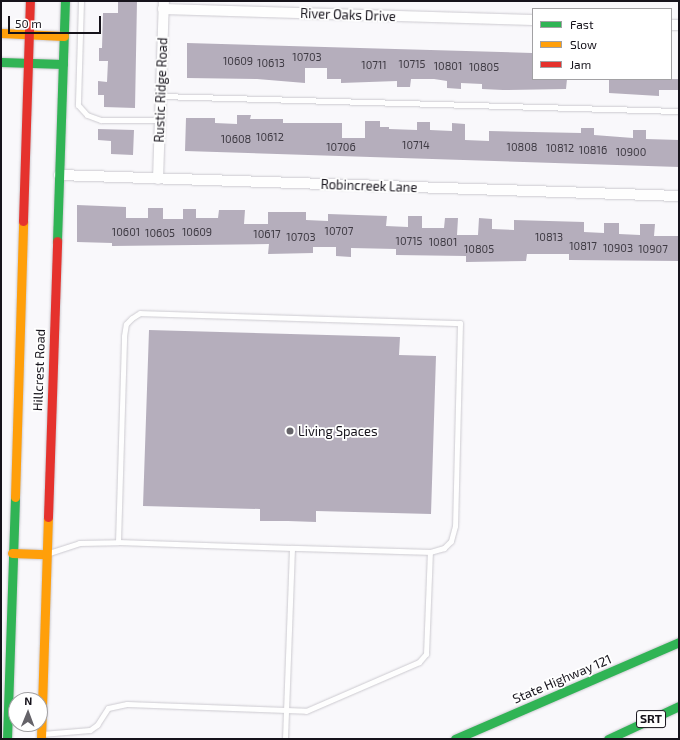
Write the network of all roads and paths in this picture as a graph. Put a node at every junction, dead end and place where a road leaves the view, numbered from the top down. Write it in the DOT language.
graph roads {
  1 [pos="30,1"];
  2 [pos="65,1"];
  3 [pos="80,1"];
  4 [pos="163,5"];
  5 [pos="532,20"];
  6 [pos="1,33"];
  7 [pos="29,34"];
  8 [pos="64,36"];
  9 [pos="1,62"];
  10 [pos="28,63"];
  11 [pos="63,64"];
  12 [pos="160,96"];
  13 [pos="679,111"];
  14 [pos="160,120"];
  15 [pos="59,175"];
  16 [pos="158,179"];
  17 [pos="679,196"];
  18 [pos="118,542"];
  19 [pos="292,548"];
  20 [pos="1,552"];
  21 [pos="430,552"];
  22 [pos="12,553"];
  23 [pos="46,554"];
  24 [pos="679,642"];
  25 [pos="679,696"];
  26 [pos="679,706"];
  27 [pos="286,711"];
  28 [pos="623,732"];
  29 [pos="41,737"];
  30 [pos="7,739"];
  31 [pos="285,739"];
  32 [pos="455,739"];
  33 [pos="608,739"];
  1 -- 7 [label="main road, Hillcrest Road"];
  2 -- 8 [label="main road, Hillcrest Road"];
  3 -- 14 [label="lane"];
  4 -- 5 [label="street, River Oaks Drive"];
  4 -- 12 [label="street, Rustic Ridge Road"];
  6 -- 7 [label="main road"];
  7 -- 8 [label="main road"];
  7 -- 10 [label="main road, Hillcrest Road"];
  8 -- 11 [label="main road, Hillcrest Road"];
  9 -- 10 [label="main road"];
  10 -- 11 [label="main road"];
  10 -- 22 [label="main road, Hillcrest Road"];
  11 -- 15 [label="main road, Hillcrest Road"];
  12 -- 13 [label="lane"];
  12 -- 14 [label="street, Rustic Ridge Road"];
  14 -- 16 [label="street, Rustic Ridge Road"];
  15 -- 16 [label="street, Robincreek Lane"];
  15 -- 23 [label="main road, Hillcrest Road"];
  16 -- 17 [label="street, Robincreek Lane"];
  18 -- 19 [label="lane"];
  18 -- 21 [label="lane"];
  18 -- 23 [label="lane"];
  19 -- 21 [label="lane"];
  19 -- 27 [label="lane"];
  20 -- 22 [label="street"];
  21 -- 27 [label="lane"];
  22 -- 23 [label="main road"];
  22 -- 30 [label="main road, Hillcrest Road"];
  23 -- 29 [label="main road, Hillcrest Road"];
  24 -- 32 [label="main road, State Highway 121"];
  25 -- 28 [label="main road"];
  26 -- 28 [label="main road, SRT"];
  27 -- 29 [label="lane"];
  27 -- 31 [label="lane"];
  28 -- 33 [label="main road, SRT"];
}
